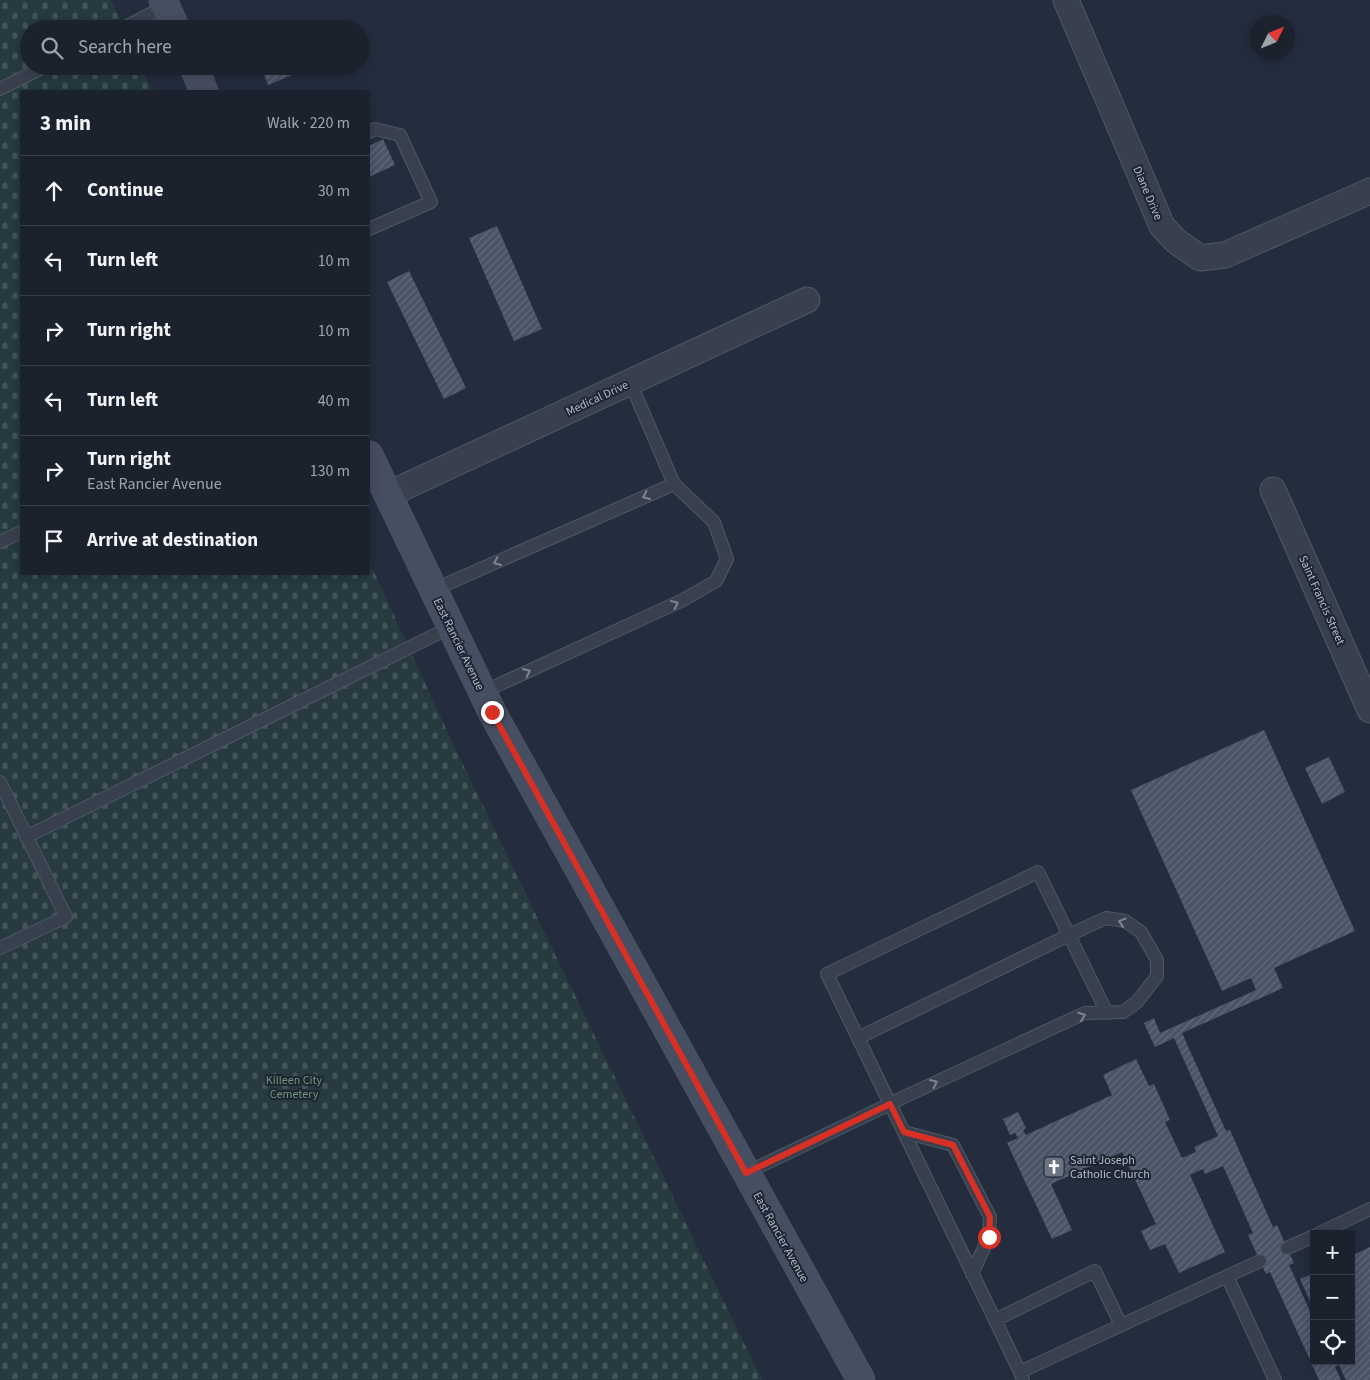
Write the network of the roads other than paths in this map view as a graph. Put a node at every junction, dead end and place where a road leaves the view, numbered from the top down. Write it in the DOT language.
graph roads {
  1 [pos="1066,0"];
  2 [pos="171,9"];
  3 [pos="144,20"];
  4 [pos="28,75"];
  5 [pos="197,75"];
  6 [pos="0,89"];
  7 [pos="204,90"];
  8 [pos="370,132"];
  9 [pos="1370,191"];
  10 [pos="370,229"];
  11 [pos="807,300"];
  12 [pos="630,382"];
  13 [pos="370,457"];
  14 [pos="674,484"];
  15 [pos="1273,490"];
  16 [pos="387,495"];
  17 [pos="20,532"];
  18 [pos="0,542"];
  19 [pos="433,590"];
  20 [pos="451,627"];
  21 [pos="483,692"];
  22 [pos="1370,710"];
  23 [pos="0,782"];
  24 [pos="26,836"];
  25 [pos="1069,935"];
  26 [pos="0,948"];
  27 [pos="1107,1013"];
  28 [pos="858,1038"];
  29 [pos="890,1104"];
  30 [pos="904,1132"];
  31 [pos="746,1173"];
  32 [pos="1370,1209"];
  33 [pos="1326,1230"];
  34 [pos="1310,1238"];
  35 [pos="1287,1248"];
  36 [pos="1260,1261"];
  37 [pos="972,1274"];
  38 [pos="1227,1276"];
  39 [pos="995,1320"];
  40 [pos="1121,1325"];
  41 [pos="1022,1376"];
  42 [pos="861,1380"];
  43 [pos="1275,1380"];
  1 -- 9 [label="street, Diane Drive"];
  2 -- 3 [label="lane"];
  4 -- 6 [label="lane"];
  5 -- 7 [label="main road"];
  8 -- 10 [label="lane"];
  11 -- 12 [label="street, Medical Drive"];
  12 -- 14 [label="lane"];
  12 -- 16 [label="street, Medical Drive"];
  13 -- 16 [label="main road, East Rancier Avenue"];
  14 -- 19 [label="lane, one-way"];
  21 -- 14 [label="lane, one-way"];
  15 -- 22 [label="street, Saint Francis Street"];
  16 -- 19 [label="main road, East Rancier Avenue"];
  17 -- 18 [label="lane"];
  19 -- 20 [label="main road, East Rancier Avenue"];
  20 -- 21 [label="main road, East Rancier Avenue"];
  20 -- 24 [label="lane"];
  21 -- 31 [label="main road, East Rancier Avenue"];
  23 -- 24 [label="lane"];
  24 -- 26 [label="lane"];
  25 -- 27 [label="lane"];
  27 -- 25 [label="lane, one-way"];
  25 -- 28 [label="lane"];
  25 -- 28 [label="lane"];
  29 -- 27 [label="lane, one-way"];
  28 -- 29 [label="lane"];
  29 -- 30 [label="lane"];
  29 -- 31 [label="lane"];
  30 -- 37 [label="lane"];
  30 -- 37 [label="lane"];
  31 -- 42 [label="main road, East Rancier Avenue"];
  32 -- 33 [label="lane"];
  34 -- 35 [label="lane"];
  36 -- 38 [label="lane"];
  37 -- 39 [label="lane"];
  38 -- 40 [label="lane"];
  38 -- 43 [label="lane"];
  39 -- 40 [label="lane"];
  39 -- 41 [label="lane"];
  40 -- 41 [label="lane"];
}
